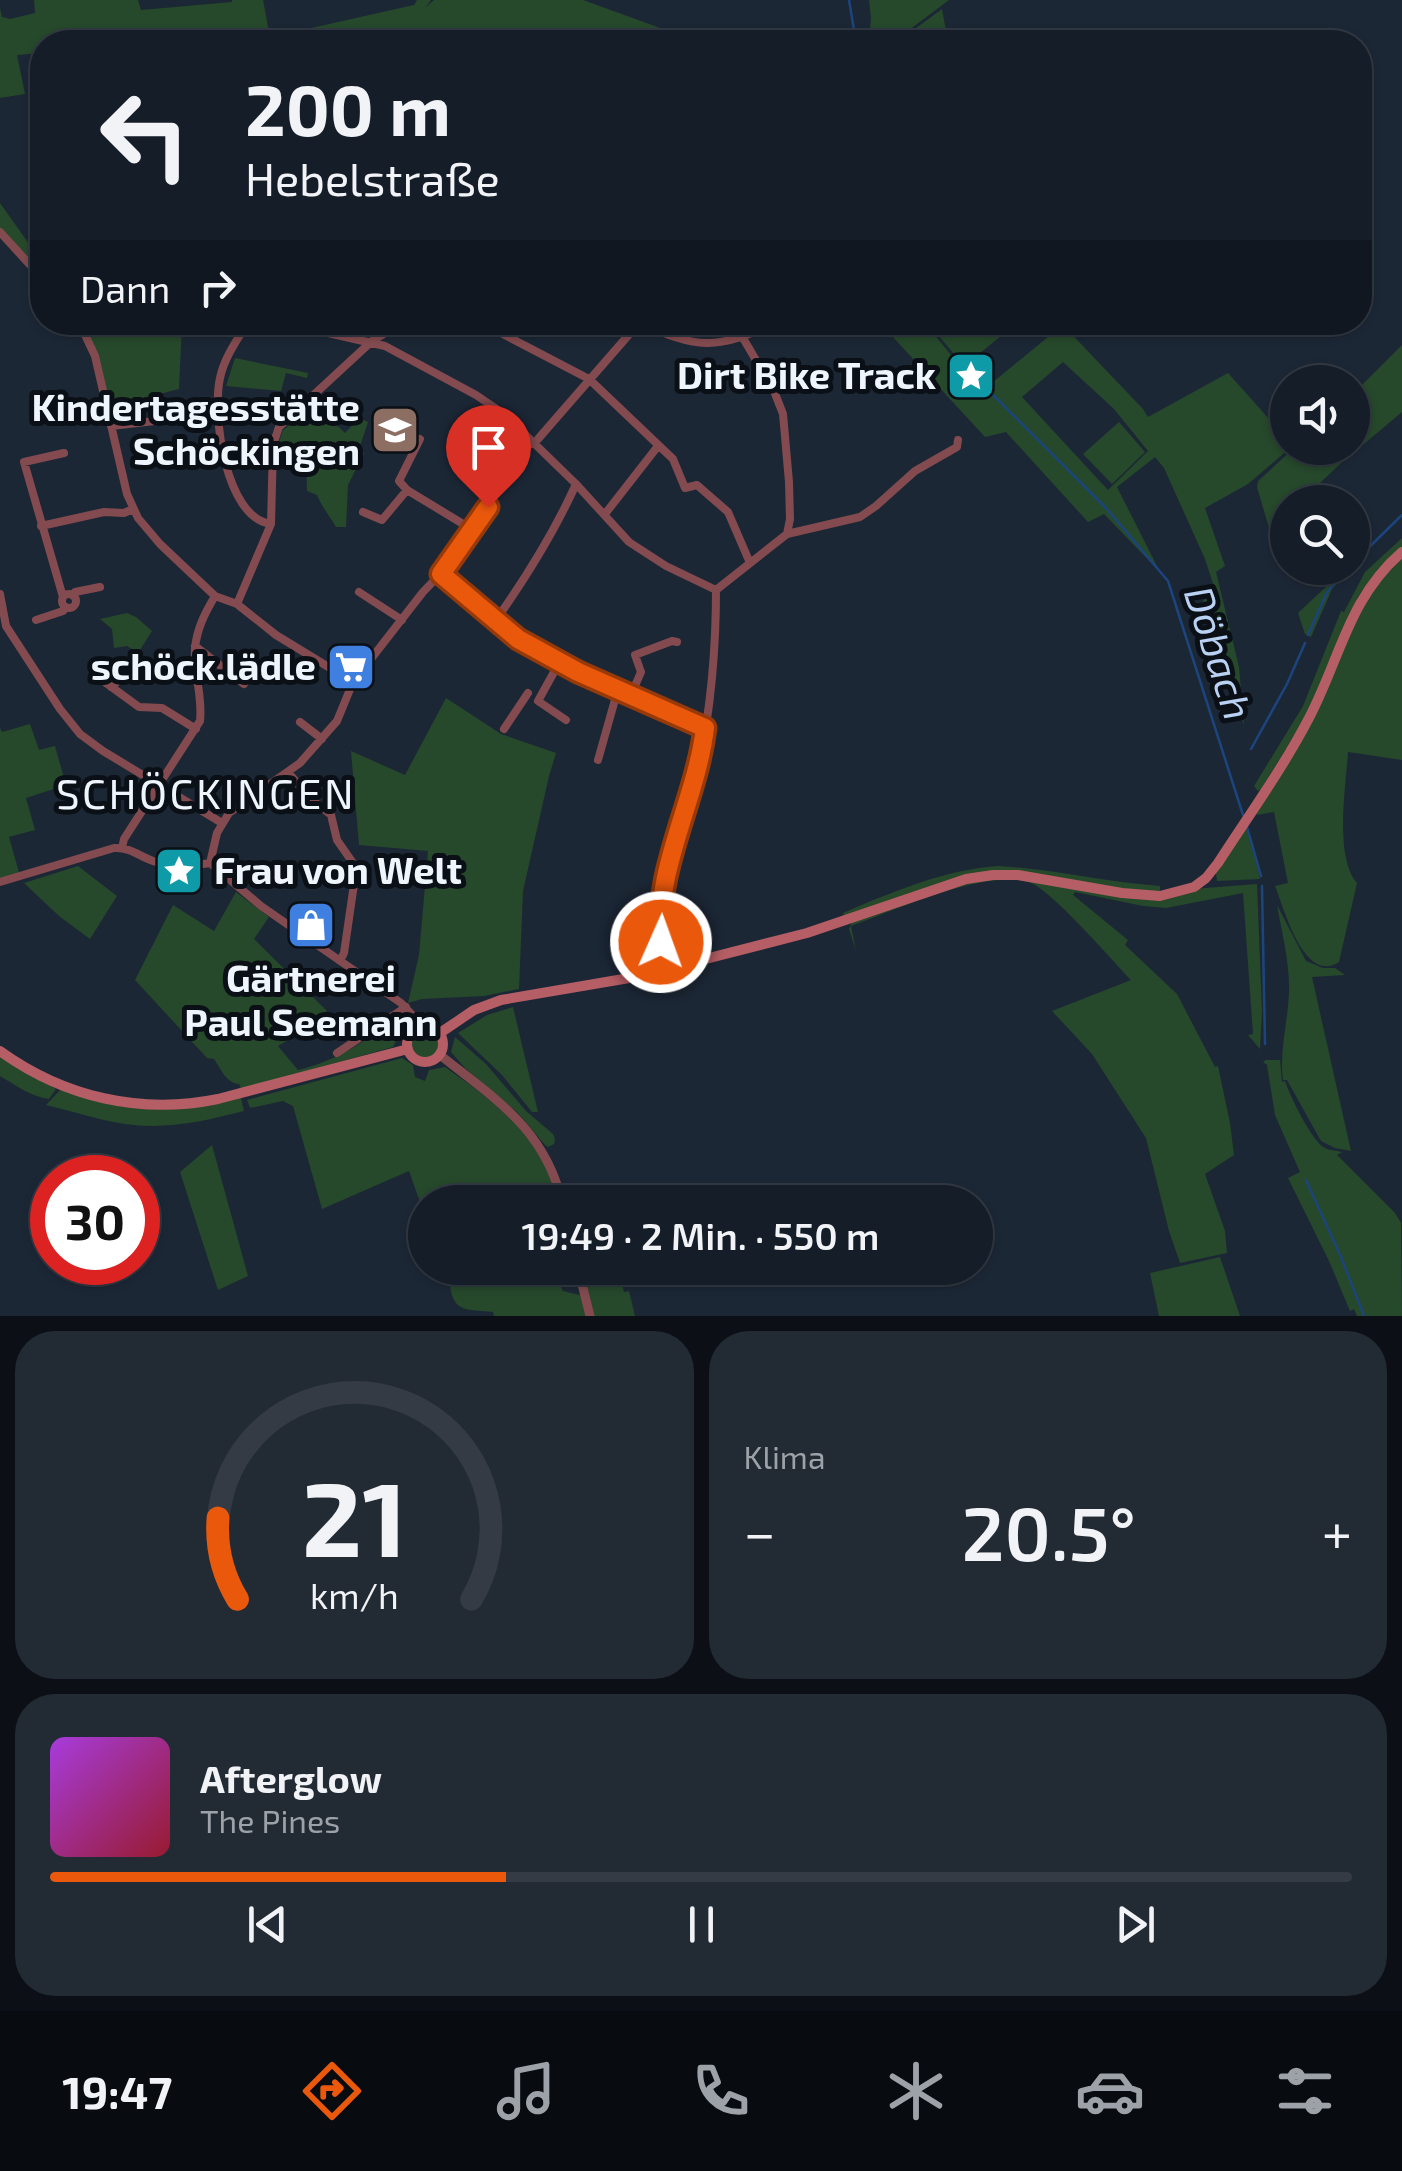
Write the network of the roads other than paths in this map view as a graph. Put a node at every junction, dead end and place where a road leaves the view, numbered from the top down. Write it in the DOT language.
graph roads {
  1 [pos="0,232"];
  2 [pos="30,265"];
  3 [pos="85,335"];
  4 [pos="241,335"];
  5 [pos="340,335"];
  6 [pos="383,335"];
  7 [pos="505,335"];
  8 [pos="628,335"];
  9 [pos="665,335"];
  10 [pos="749,335"];
  11 [pos="743,338"];
  12 [pos="372,342"];
  13 [pos="589,379"];
  14 [pos="216,414"];
  15 [pos="111,426"];
  16 [pos="420,439"];
  17 [pos="958,440"];
  18 [pos="536,441"];
  19 [pos="658,446"];
  20 [pos="64,454"];
  21 [pos="576,484"];
  22 [pos="407,490"];
  23 [pos="132,510"];
  24 [pos="363,512"];
  25 [pos="605,514"];
  26 [pos="270,524"];
  27 [pos="41,526"];
  28 [pos="473,530"];
  29 [pos="787,534"];
  30 [pos="1402,552"];
  31 [pos="750,563"];
  32 [pos="441,574"];
  33 [pos="100,587"];
  34 [pos="716,590"];
  35 [pos="359,592"];
  36 [pos="0,594"];
  37 [pos="68,596"];
  38 [pos="216,596"];
  39 [pos="237,604"];
  40 [pos="36,620"];
  41 [pos="402,620"];
  42 [pos="496,620"];
  43 [pos="678,642"];
  44 [pos="195,646"];
  45 [pos="560,662"];
  46 [pos="353,682"];
  47 [pos="244,684"];
  48 [pos="111,687"];
  49 [pos="618,690"];
  50 [pos="631,695"];
  51 [pos="538,701"];
  52 [pos="566,720"];
  53 [pos="300,722"];
  54 [pos="705,728"];
  55 [pos="196,729"];
  56 [pos="504,729"];
  57 [pos="322,739"];
  58 [pos="598,760"];
  59 [pos="288,772"];
  60 [pos="160,786"];
  61 [pos="222,823"];
  62 [pos="122,848"];
  63 [pos="210,864"];
  64 [pos="0,882"];
  65 [pos="340,961"];
  66 [pos="666,969"];
  67 [pos="406,1007"];
  68 [pos="418,1027"];
  69 [pos="440,1033"];
  70 [pos="408,1049"];
  71 [pos="0,1051"];
  72 [pos="336,1053"];
  73 [pos="440,1055"];
  74 [pos="556,1185"];
  75 [pos="582,1285"];
  76 [pos="590,1316"];
  1 -- 2 [label="street"];
  3 -- 15 [label="street"];
  4 -- 14 [label="street"];
  5 -- 12 [label="street"];
  6 -- 12 [label="street"];
  7 -- 13 [label="street"];
  8 -- 13 [label="street"];
  9 -- 11 [label="street"];
  10 -- 11 [label="street"];
  11 -- 29 [label="street"];
  12 -- 18 [label="street"];
  12 -- 26 [label="street"];
  13 -- 18 [label="street"];
  13 -- 19 [label="street"];
  14 -- 15 [label="street"];
  14 -- 26 [label="street"];
  15 -- 23 [label="street"];
  16 -- 22 [label="street"];
  17 -- 29 [label="street"];
  18 -- 21 [label="street"];
  18 -- 28 [label="street"];
  19 -- 25 [label="street"];
  19 -- 31 [label="street"];
  20 -- 27 [label="street"];
  21 -- 25 [label="street"];
  21 -- 42 [label="street"];
  22 -- 24 [label="street"];
  22 -- 28 [label="street"];
  23 -- 27 [label="street"];
  23 -- 38 [label="street"];
  25 -- 34 [label="street"];
  26 -- 39 [label="street"];
  27 -- 37 [label="street"];
  28 -- 32 [label="street"];
  29 -- 31 [label="street"];
  30 -- 66 [label="main road"];
  31 -- 34 [label="street"];
  32 -- 41 [label="street"];
  32 -- 42 [label="street"];
  33 -- 37 [label="street"];
  34 -- 54 [label="street"];
  35 -- 41 [label="street"];
  36 -- 60 [label="street"];
  37 -- 40 [label="street"];
  38 -- 39 [label="street"];
  38 -- 44 [label="street"];
  39 -- 46 [label="street"];
  41 -- 46 [label="street"];
  42 -- 45 [label="street"];
  43 -- 50 [label="street"];
  44 -- 47 [label="street"];
  44 -- 55 [label="street"];
  45 -- 49 [label="street"];
  45 -- 51 [label="street"];
  46 -- 57 [label="street"];
  48 -- 55 [label="street"];
  49 -- 50 [label="street"];
  49 -- 58 [label="street"];
  50 -- 54 [label="street"];
  51 -- 52 [label="street"];
  51 -- 56 [label="street"];
  53 -- 57 [label="street"];
  54 -- 66 [label="street"];
  55 -- 60 [label="street"];
  57 -- 59 [label="street"];
  59 -- 61 [label="street"];
  59 -- 65 [label="street"];
  60 -- 61 [label="street"];
  60 -- 62 [label="street"];
  61 -- 63 [label="street"];
  62 -- 63 [label="street"];
  62 -- 64 [label="street"];
  63 -- 65 [label="street"];
  65 -- 67 [label="street"];
  66 -- 69 [label="main road"];
  67 -- 68 [label="street"];
  67 -- 72 [label="street"];
  68 -- 69 [label="main road"];
  68 -- 70 [label="main road"];
  69 -- 73 [label="main road"];
  70 -- 71 [label="main road"];
  70 -- 73 [label="main road"];
  73 -- 74 [label="street"];
  75 -- 76 [label="street"];
}
